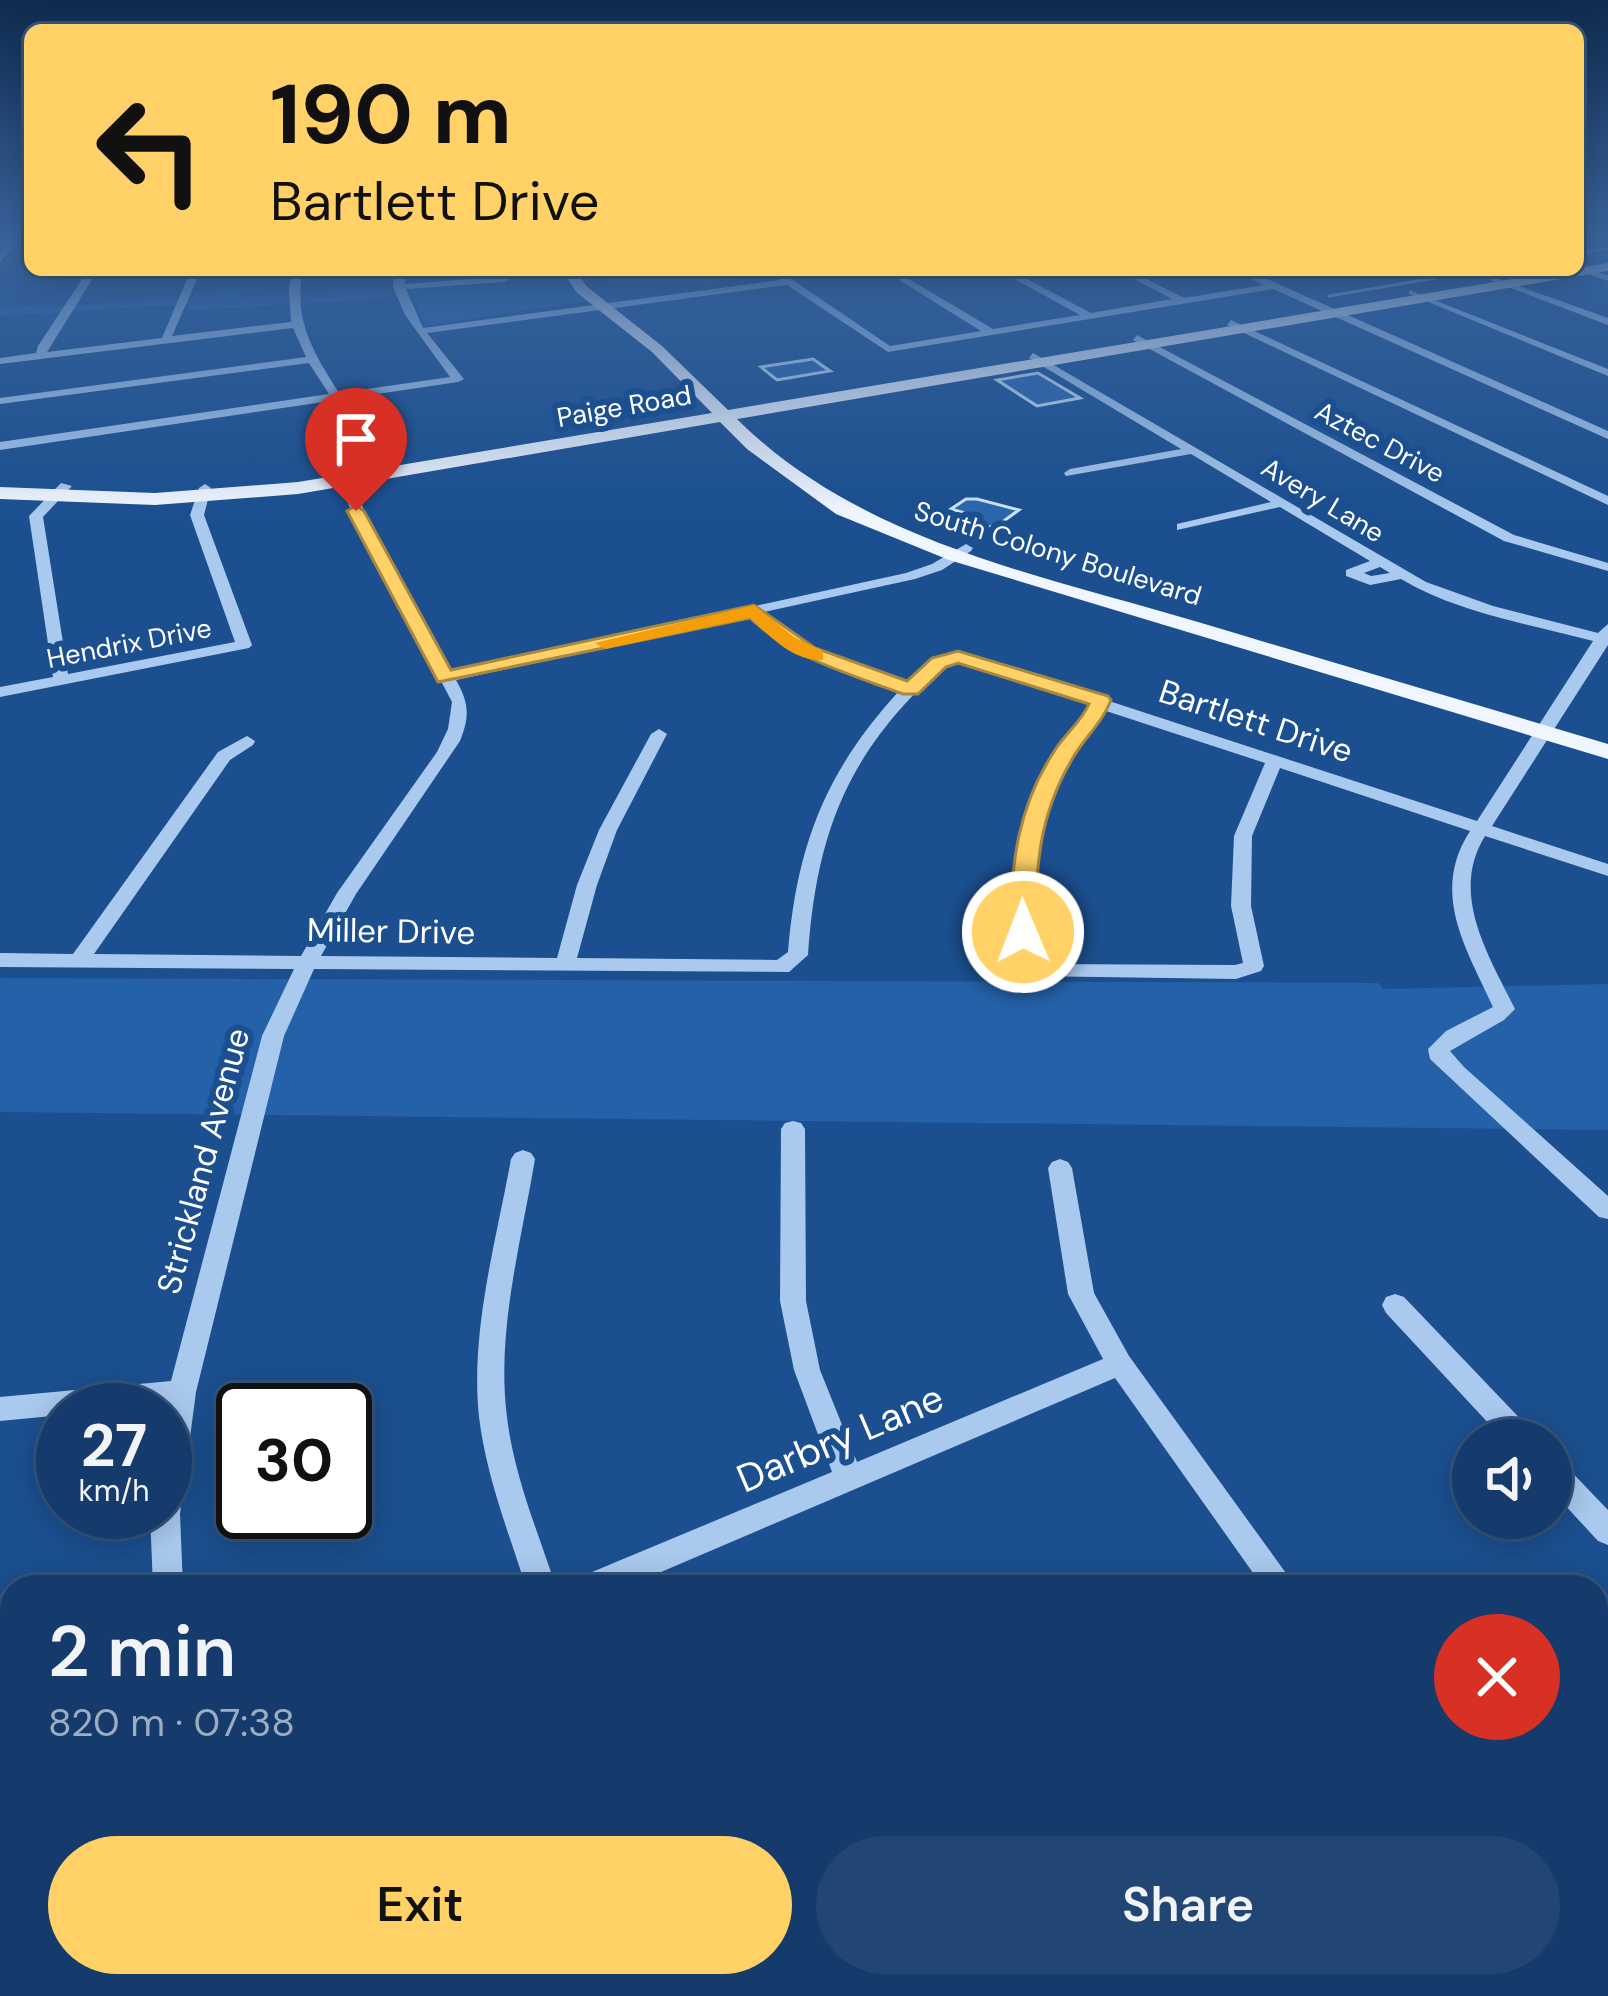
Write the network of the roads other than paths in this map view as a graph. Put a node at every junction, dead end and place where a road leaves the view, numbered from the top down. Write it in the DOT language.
graph roads {
  1 [pos="54,329"];
  2 [pos="169,329"];
  3 [pos="258,329"];
  4 [pos="299,329"];
  5 [pos="434,329"];
  6 [pos="637,329"];
  7 [pos="644,329"];
  8 [pos="858,329"];
  9 [pos="986,329"];
  10 [pos="1009,329"];
  11 [pos="1219,329"];
  12 [pos="1244,329"];
  13 [pos="1370,329"];
  14 [pos="1501,329"];
  15 [pos="421,331"];
  16 [pos="991,332"];
  17 [pos="168,341"];
  18 [pos="657,342"];
  19 [pos="1143,342"];
  20 [pos="41,358"];
  21 [pos="313,359"];
  22 [pos="1039,359"];
  23 [pos="0,361"];
  24 [pos="1608,373"];
  25 [pos="336,397"];
  26 [pos="0,401"];
  27 [pos="726,412"];
  28 [pos="1608,435"];
  29 [pos="0,446"];
  30 [pos="1193,450"];
  31 [pos="335,468"];
  32 [pos="1070,473"];
  33 [pos="0,488"];
  34 [pos="60,490"];
  35 [pos="203,493"];
  36 [pos="1608,501"];
  37 [pos="1282,503"];
  38 [pos="1182,527"];
  39 [pos="961,552"];
  40 [pos="1380,562"];
  41 [pos="1608,567"];
  42 [pos="1402,575"];
  43 [pos="754,611"];
  44 [pos="1606,636"];
  45 [pos="445,678"];
  46 [pos="61,680"];
  47 [pos="910,689"];
  48 [pos="0,692"];
  49 [pos="1101,700"];
  50 [pos="1545,727"];
  51 [pos="659,734"];
  52 [pos="1608,738"];
  53 [pos="247,741"];
  54 [pos="1608,752"];
  55 [pos="1275,758"];
  56 [pos="1482,828"];
  57 [pos="1608,871"];
  58 [pos="0,960"];
  59 [pos="79,961"];
  60 [pos="307,963"];
  61 [pos="565,966"];
  62 [pos="782,967"];
  63 [pos="793,1129"];
  64 [pos="523,1159"];
  65 [pos="1060,1168"];
  66 [pos="1608,1210"];
  67 [pos="1395,1305"];
  68 [pos="1120,1364"];
  69 [pos="184,1383"];
  70 [pos="36,1405"];
  71 [pos="0,1408"];
  72 [pos="1502,1419"];
  73 [pos="848,1476"];
  74 [pos="1572,1492"];
  75 [pos="1608,1531"];
  76 [pos="166,1539"];
  77 [pos="168,1575"];
  78 [pos="538,1575"];
  79 [pos="619,1575"];
  80 [pos="1272,1575"];
  1 -- 20 [label="street"];
  2 -- 17 [label="street"];
  3 -- 17 [label="street"];
  4 -- 21 [label="street"];
  5 -- 15 [label="street"];
  6 -- 18 [label="main road, South Colony Boulevard"];
  7 -- 18 [label="main road, South Colony Boulevard"];
  8 -- 16 [label="street"];
  9 -- 16 [label="street"];
  10 -- 16 [label="street"];
  11 -- 19 [label="main road, Paige Road"];
  12 -- 36 [label="street"];
  13 -- 28 [label="street"];
  14 -- 24 [label="street"];
  15 -- 25 [label="street"];
  17 -- 20 [label="street"];
  18 -- 27 [label="main road, South Colony Boulevard"];
  19 -- 22 [label="main road, Paige Road"];
  19 -- 41 [label="street, Aztec Drive"];
  20 -- 23 [label="street"];
  21 -- 25 [label="street"];
  21 -- 26 [label="street"];
  22 -- 27 [label="main road, Paige Road"];
  22 -- 30 [label="street, Avery Lane"];
  25 -- 29 [label="street"];
  27 -- 31 [label="main road, Paige Road"];
  27 -- 39 [label="main road, South Colony Boulevard"];
  30 -- 32 [label="street"];
  30 -- 37 [label="street, Avery Lane"];
  31 -- 35 [label="main road, Paige Road"];
  31 -- 45 [label="street, Strickland Avenue"];
  33 -- 34 [label="main road, Paige Road"];
  34 -- 35 [label="main road, Paige Road"];
  34 -- 46 [label="street"];
  35 -- 46 [label="street, Hendrix Drive"];
  37 -- 38 [label="street"];
  37 -- 40 [label="street, Avery Lane"];
  39 -- 43 [label="street"];
  39 -- 50 [label="main road, South Colony Boulevard"];
  40 -- 42 [label="street, Avery Lane"];
  40 -- 42 [label="street"];
  42 -- 44 [label="street, Avery Lane"];
  43 -- 45 [label="street"];
  43 -- 47 [label="street"];
  44 -- 50 [label="street"];
  45 -- 60 [label="street, Strickland Avenue"];
  46 -- 48 [label="street, Hendrix Drive"];
  47 -- 49 [label="street, Bartlett Drive"];
  47 -- 62 [label="street, Bartlett Drive"];
  49 -- 55 [label="street, Bartlett Drive"];
  49 -- 55 [label="street"];
  50 -- 52 [label="main road, South Colony Boulevard"];
  50 -- 54 [label="main road, South Colony Boulevard"];
  50 -- 56 [label="street"];
  51 -- 61 [label="street"];
  53 -- 59 [label="street"];
  55 -- 56 [label="street, Bartlett Drive"];
  56 -- 57 [label="street, Bartlett Drive"];
  56 -- 66 [label="street"];
  58 -- 59 [label="street, Miller Drive"];
  59 -- 60 [label="street, Miller Drive"];
  60 -- 61 [label="street, Miller Drive"];
  60 -- 69 [label="street, Strickland Avenue"];
  61 -- 62 [label="street, Miller Drive"];
  63 -- 73 [label="street"];
  64 -- 78 [label="street"];
  65 -- 68 [label="street"];
  67 -- 72 [label="street"];
  68 -- 73 [label="street, Darbry Lane"];
  68 -- 80 [label="street"];
  70 -- 71 [label="street"];
  73 -- 79 [label="street, Darbry Lane"];
  74 -- 75 [label="street"];
  76 -- 77 [label="street, Strickland Avenue"];
}
